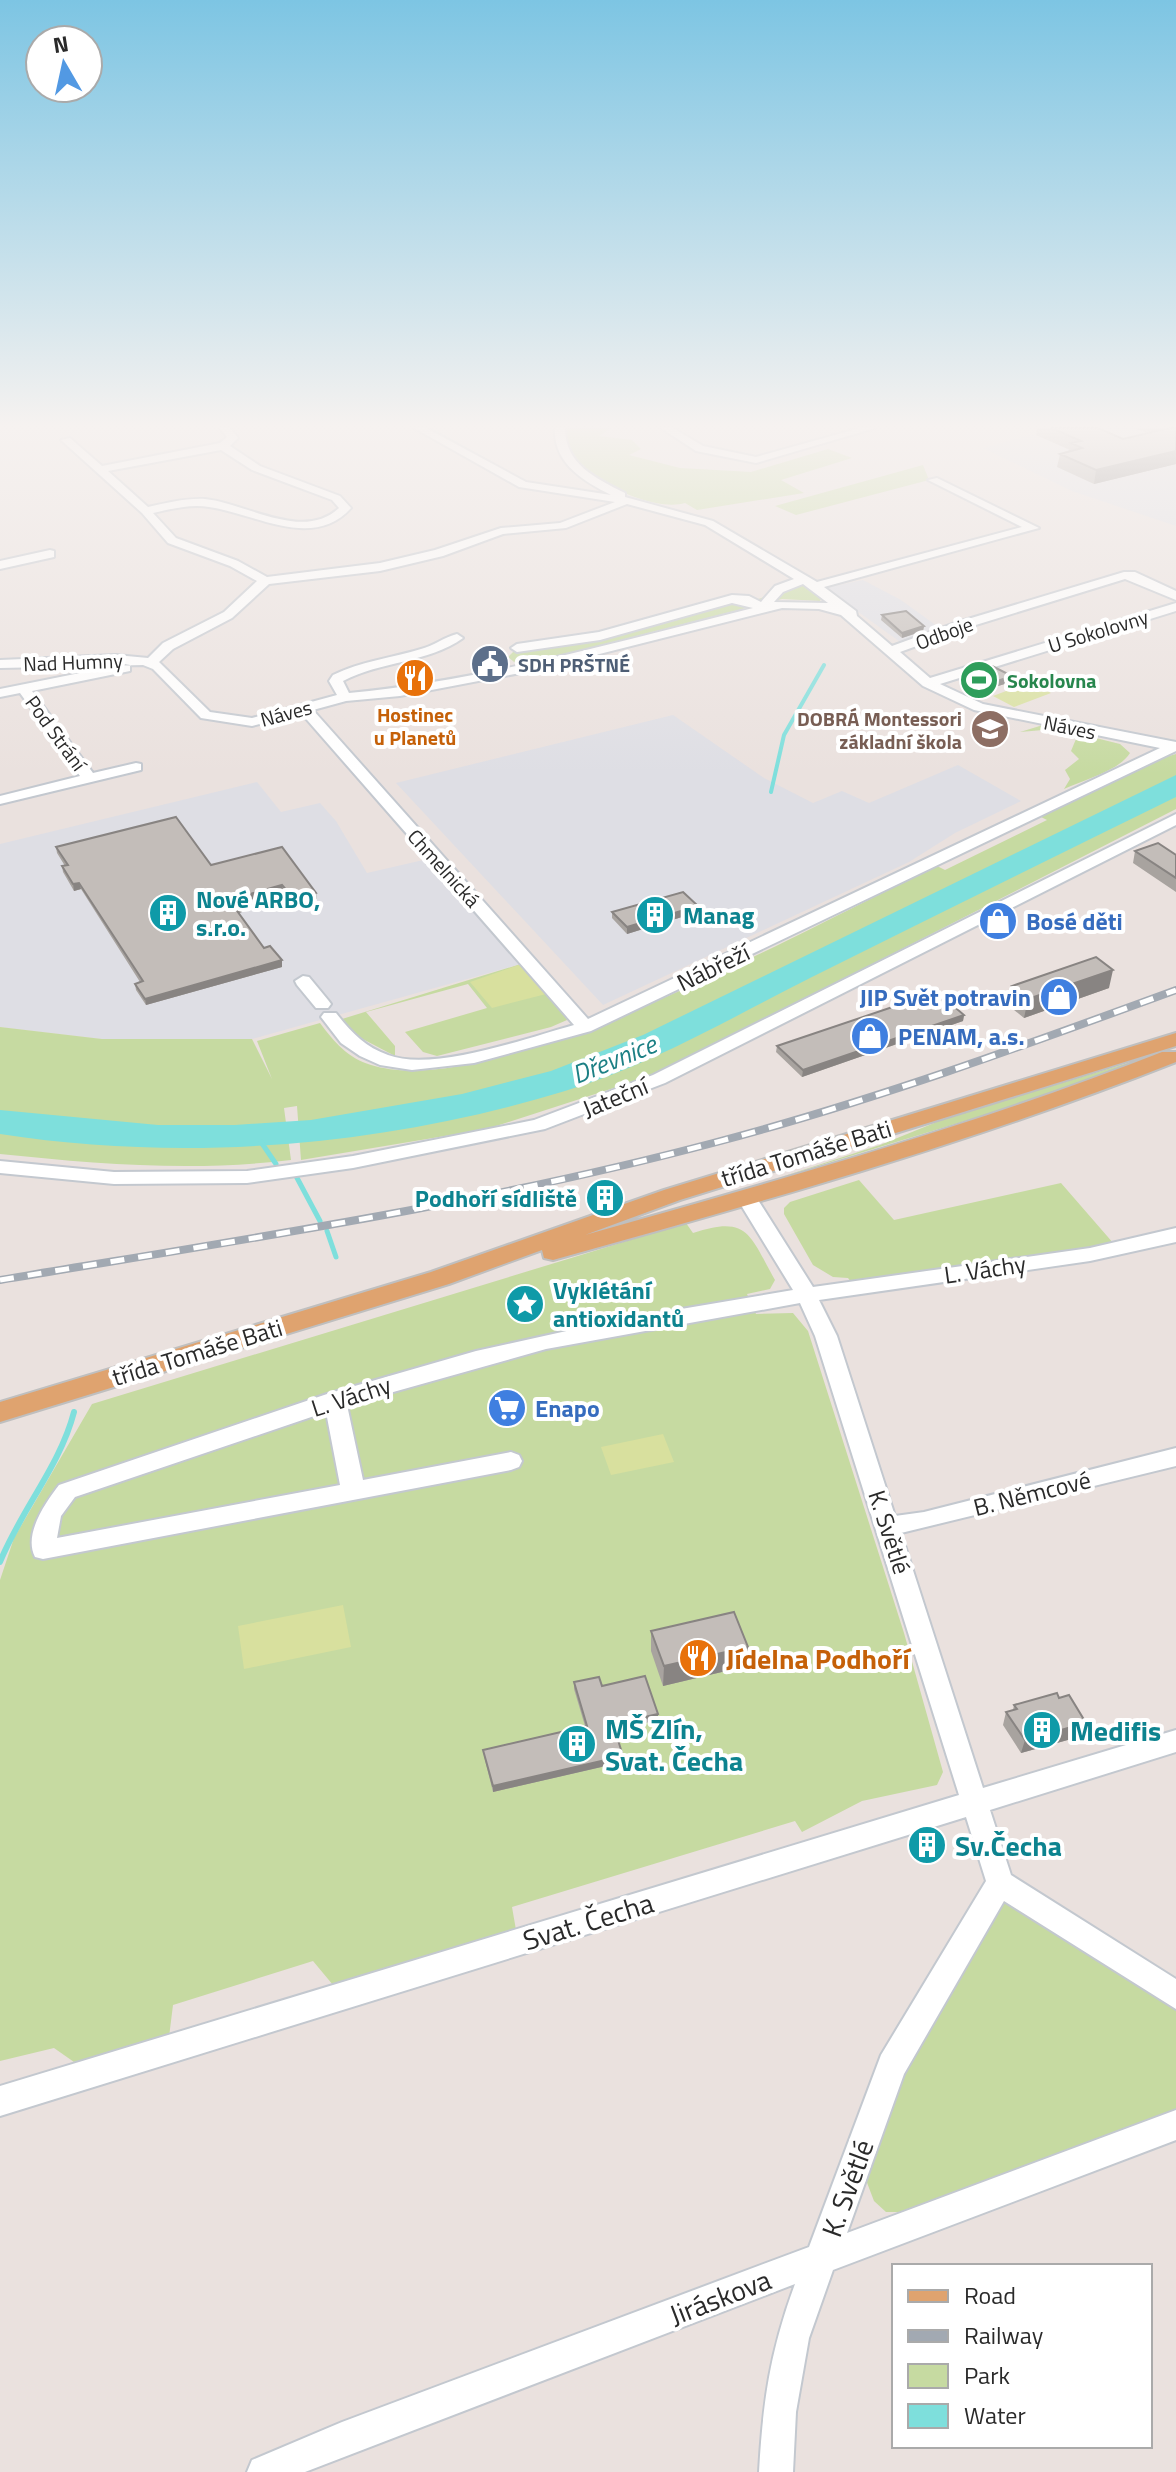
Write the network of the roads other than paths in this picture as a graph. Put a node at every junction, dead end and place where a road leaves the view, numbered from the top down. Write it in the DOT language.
graph roads {
  1 [pos="178,543"];
  2 [pos="466,543"];
  3 [pos="744,543"];
  4 [pos="970,543"];
  5 [pos="50,554"];
  6 [pos="0,565"];
  7 [pos="265,581"];
  8 [pos="810,582"];
  9 [pos="1176,596"];
  10 [pos="1176,607"];
  11 [pos="762,608"];
  12 [pos="852,614"];
  13 [pos="658,621"];
  14 [pos="675,631"];
  15 [pos="457,638"];
  16 [pos="550,644"];
  17 [pos="517,648"];
  18 [pos="893,650"];
  19 [pos="568,659"];
  20 [pos="0,664"];
  21 [pos="152,664"];
  22 [pos="436,669"];
  23 [pos="928,683"];
  24 [pos="23,688"];
  25 [pos="0,693"];
  26 [pos="345,697"];
  27 [pos="304,708"];
  28 [pos="1176,746"];
  29 [pos="136,767"];
  30 [pos="89,778"];
  31 [pos="0,800"];
  32 [pos="1176,819"];
  33 [pos="303,981"];
  34 [pos="585,1027"];
  35 [pos="1176,1039"];
  36 [pos="1176,1054"];
  37 [pos="0,1167"];
  38 [pos="730,1176"];
  39 [pos="746,1197"];
  40 [pos="1176,1235"];
  41 [pos="440,1278"];
  42 [pos="807,1295"];
  43 [pos="335,1400"];
  44 [pos="0,1412"];
  45 [pos="1176,1457"];
  46 [pos="511,1461"];
  47 [pos="353,1490"];
  48 [pos="887,1526"];
  49 [pos="1176,1741"];
  50 [pos="974,1802"];
  51 [pos="1000,1883"];
  52 [pos="1176,1995"];
  53 [pos="0,2101"];
  54 [pos="1176,2125"];
  55 [pos="822,2259"];
  56 [pos="264,2472"];
  57 [pos="776,2472"];
  1 -- 7 [label="street"];
  2 -- 7 [label="street"];
  3 -- 8 [label="street, Náves"];
  4 -- 8 [label="street"];
  5 -- 6 [label="street"];
  7 -- 21 [label="street, Nad Humny"];
  8 -- 11 [label="street, Náves"];
  8 -- 12 [label="street, Náves"];
  9 -- 18 [label="street, Odboje"];
  10 -- 23 [label="street, U Sokolovny"];
  11 -- 12 [label="street, Náves"];
  11 -- 13 [label="street, Náves"];
  11 -- 14 [label="street, Náves"];
  12 -- 18 [label="street, Náves"];
  13 -- 14 [label="street"];
  13 -- 16 [label="street, Náves"];
  14 -- 19 [label="street, Náves"];
  15 -- 22 [label="street, Náves"];
  16 -- 17 [label="street, Náves"];
  16 -- 19 [label="street"];
  18 -- 23 [label="street, Náves"];
  19 -- 22 [label="street, Náves"];
  20 -- 21 [label="street, Nad Humny"];
  21 -- 24 [label="street, Pod Strání"];
  21 -- 27 [label="street, Náves"];
  22 -- 26 [label="street, Náves"];
  22 -- 26 [label="street, Náves"];
  23 -- 28 [label="street, Náves"];
  24 -- 25 [label="street, Pod Strání"];
  24 -- 30 [label="street, Pod Strání"];
  26 -- 27 [label="street, Náves"];
  27 -- 34 [label="street, Chmelnická"];
  28 -- 34 [label="street, Nábřeží"];
  29 -- 30 [label="street, Pod Strání"];
  30 -- 31 [label="street, Pod Strání"];
  32 -- 37 [label="street, Jateční"];
  33 -- 34 [label="street, Nábřeží"];
  35 -- 38 [label="main road, třída Tomáše Bati"];
  36 -- 39 [label="main road, třída Tomáše Bati"];
  38 -- 39 [label="main road"];
  38 -- 41 [label="main road, třída Tomáše Bati"];
  39 -- 41 [label="main road, třída Tomáše Bati"];
  39 -- 42 [label="street, K. Světlé"];
  40 -- 42 [label="street, L. Váchy"];
  41 -- 44 [label="main road, třída Tomáše Bati"];
  42 -- 43 [label="street, L. Váchy"];
  42 -- 48 [label="street, K. Světlé"];
  43 -- 47 [label="street"];
  43 -- 47 [label="street, L. Váchy"];
  45 -- 48 [label="street, B. Němcové"];
  46 -- 47 [label="street, L. Váchy"];
  48 -- 50 [label="street, K. Světlé"];
  49 -- 50 [label="street, Svat. Čecha"];
  50 -- 51 [label="street, K. Světlé"];
  50 -- 53 [label="street, Svat. Čecha"];
  51 -- 52 [label="street"];
  51 -- 55 [label="street, K. Světlé"];
  54 -- 55 [label="street, Jiráskova"];
  55 -- 56 [label="street, Jiráskova"];
  55 -- 57 [label="street, K. Světlé"];
}
